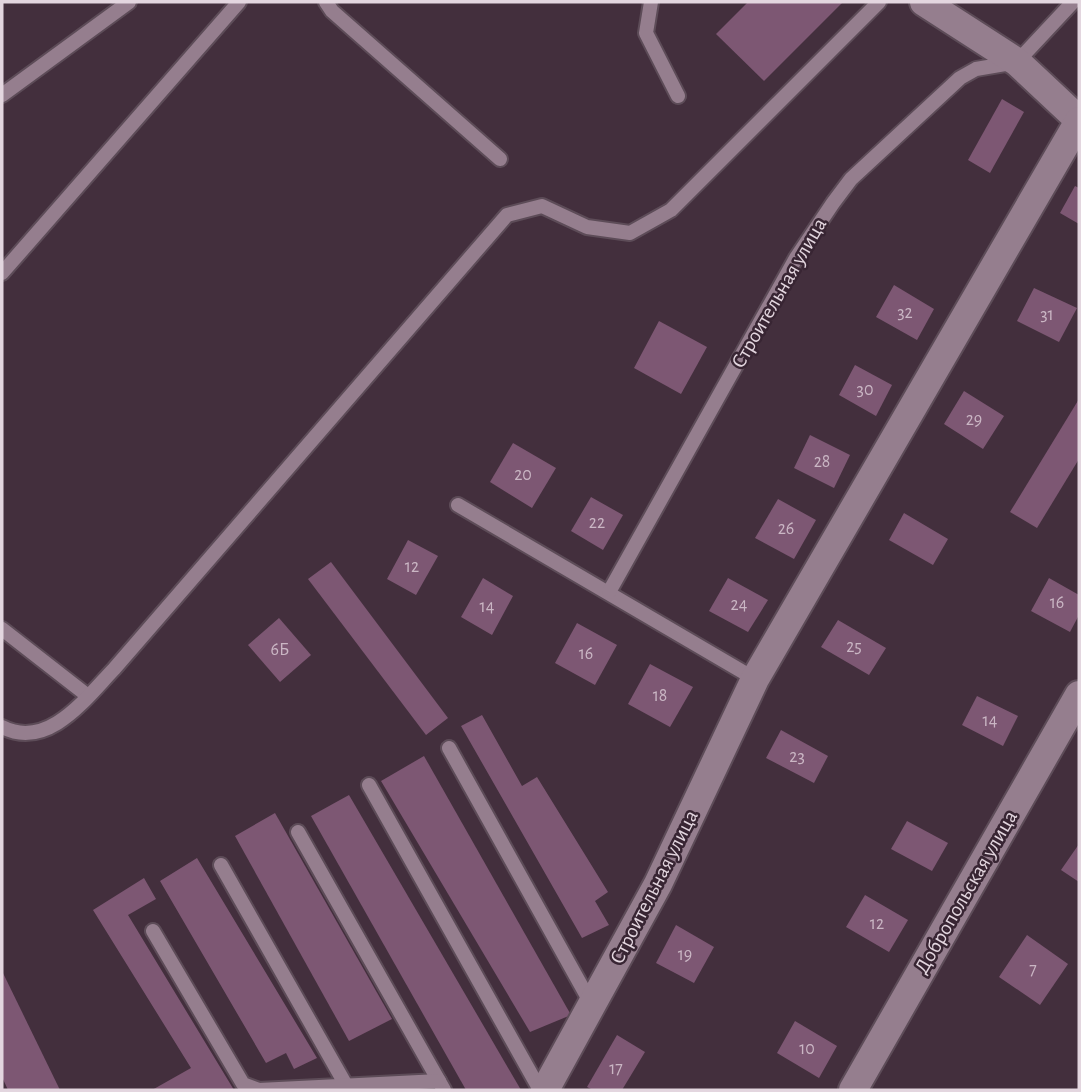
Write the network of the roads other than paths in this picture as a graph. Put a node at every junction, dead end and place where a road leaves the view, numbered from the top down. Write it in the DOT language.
graph roads {
  1 [pos="129,2"];
  2 [pos="239,2"];
  3 [pos="326,2"];
  4 [pos="651,2"];
  5 [pos="879,2"];
  6 [pos="923,2"];
  7 [pos="1073,2"];
  8 [pos="1017,62"];
  9 [pos="2,95"];
  10 [pos="678,96"];
  11 [pos="1079,121"];
  12 [pos="500,159"];
  13 [pos="2,273"];
  14 [pos="458,505"];
  15 [pos="609,592"];
  16 [pos="2,629"];
  17 [pos="755,679"];
  18 [pos="1079,695"];
  19 [pos="88,696"];
  20 [pos="2,727"];
  21 [pos="449,748"];
  22 [pos="369,785"];
  23 [pos="298,832"];
  24 [pos="221,865"];
  25 [pos="153,931"];
  26 [pos="592,1006"];
  27 [pos="441,1086"];
  28 [pos="347,1087"];
  29 [pos="542,1090"];
  30 [pos="853,1090"];
  1 -- 9 [label="lane"];
  2 -- 13 [label="lane"];
  3 -- 12 [label="lane"];
  4 -- 10 [label="lane"];
  5 -- 19 [label="lane"];
  6 -- 8 [label="street"];
  7 -- 8 [label="lane"];
  8 -- 11 [label="street"];
  8 -- 15 [label="lane, Строительная улица"];
  11 -- 17 [label="street, Строительная улица"];
  14 -- 15 [label="lane"];
  15 -- 17 [label="lane"];
  16 -- 19 [label="lane"];
  17 -- 26 [label="street, Строительная улица"];
  18 -- 30 [label="street, Добропольская улица"];
  19 -- 20 [label="lane"];
  21 -- 26 [label="lane"];
  22 -- 29 [label="lane"];
  23 -- 27 [label="lane"];
  24 -- 28 [label="lane"];
  25 -- 28 [label="lane"];
  26 -- 29 [label="street, Строительная улица"];
  27 -- 28 [label="lane"];
}
